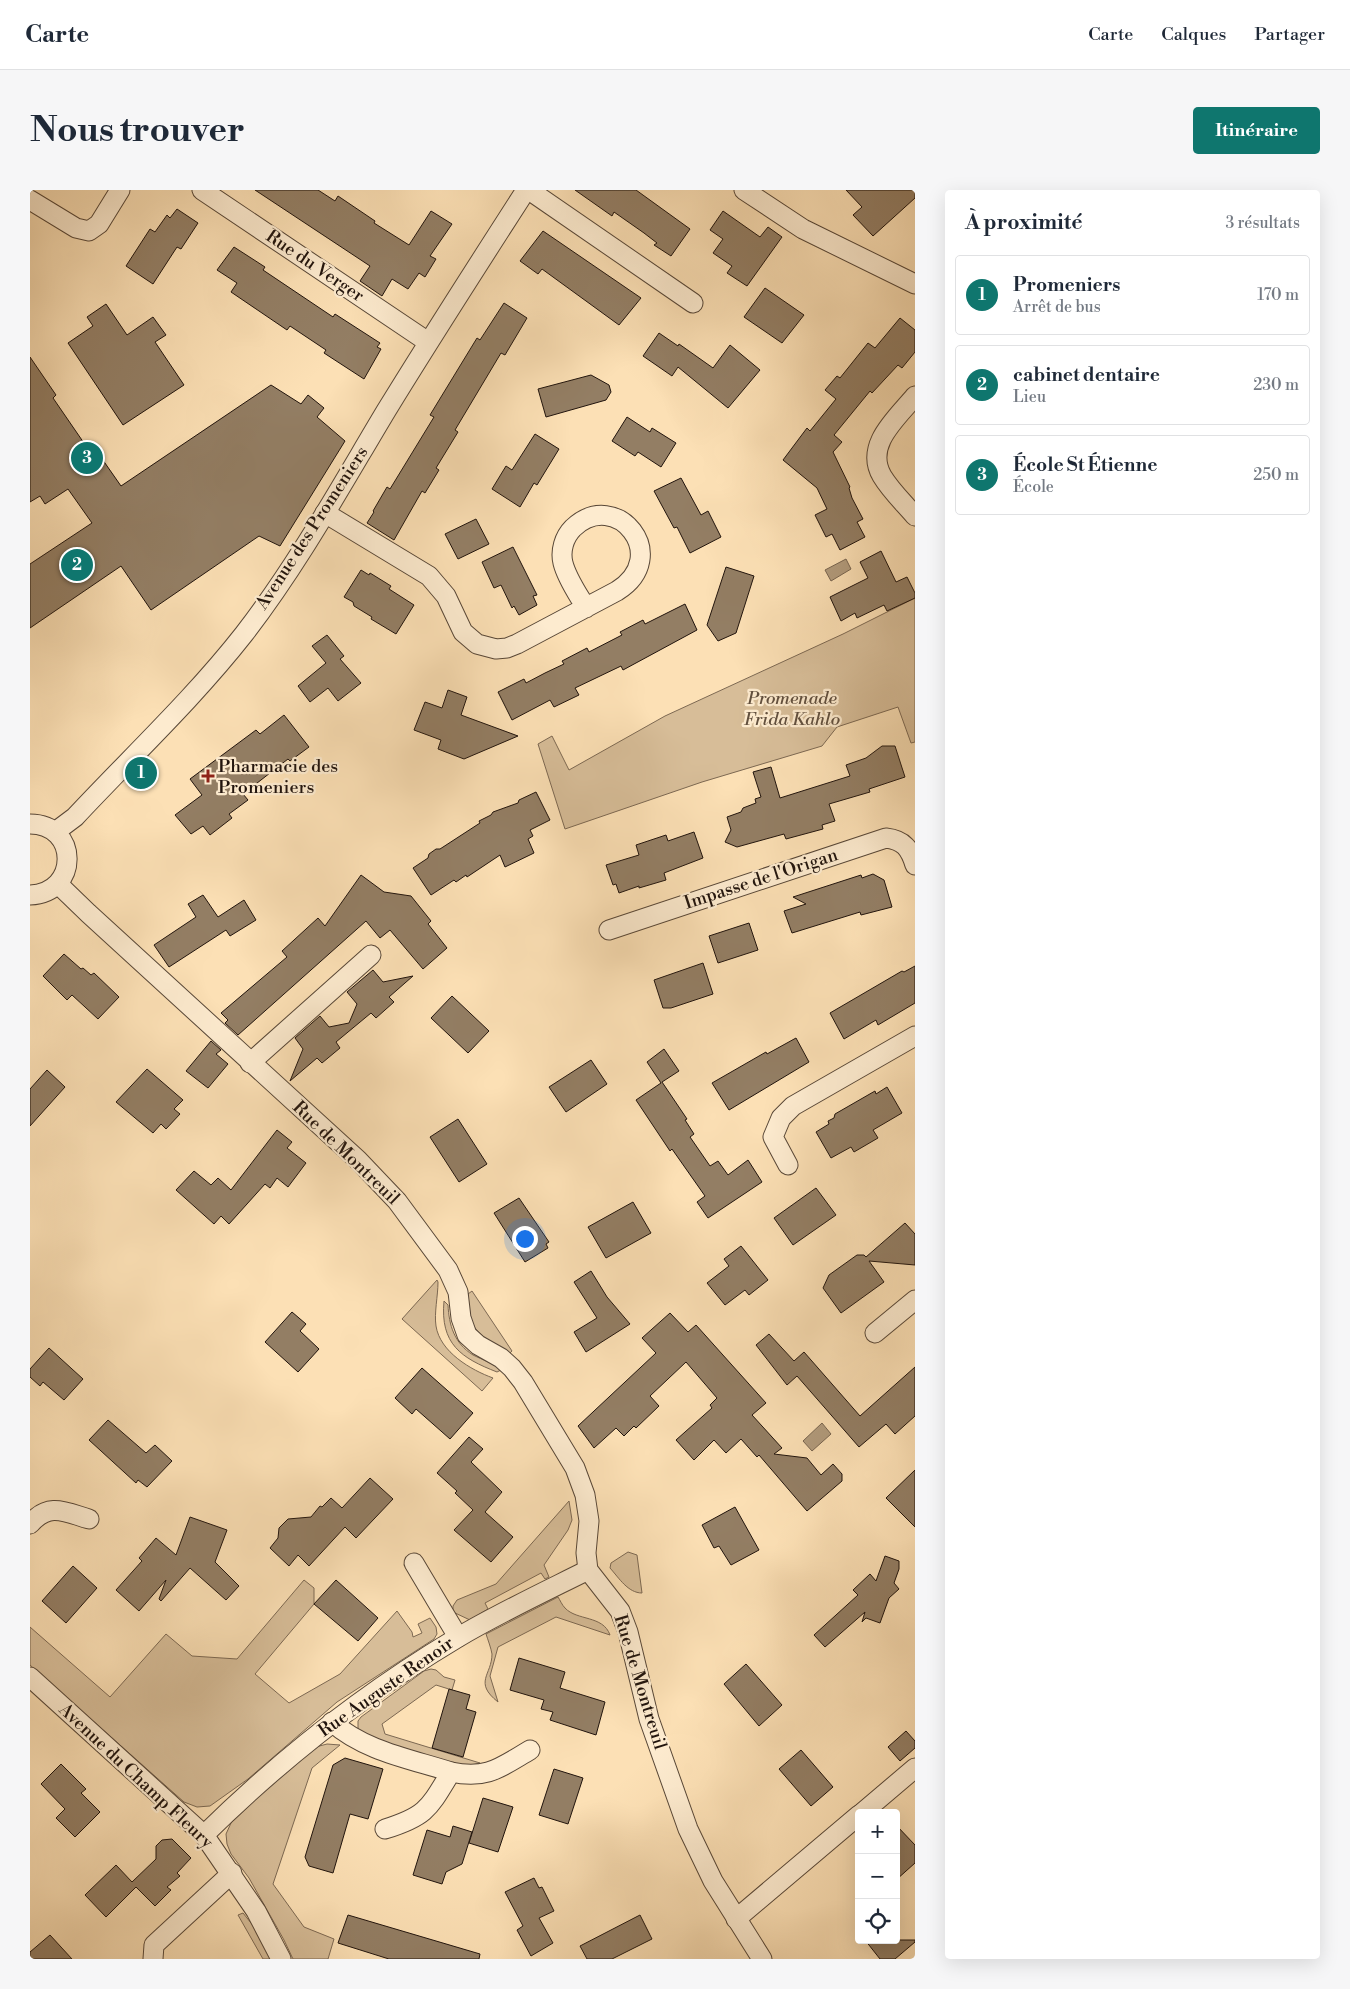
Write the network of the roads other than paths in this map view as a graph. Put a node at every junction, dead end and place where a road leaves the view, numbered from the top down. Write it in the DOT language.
graph roads {
  1 [pos="120,190"];
  2 [pos="202,190"];
  3 [pos="528,190"];
  4 [pos="744,190"];
  5 [pos="30,200"];
  6 [pos="915,284"];
  7 [pos="693,303"];
  8 [pos="428,342"];
  9 [pos="915,396"];
  10 [pos="325,513"];
  11 [pos="915,516"];
  12 [pos="586,608"];
  13 [pos="30,824"];
  14 [pos="55,832"];
  15 [pos="913,858"];
  16 [pos="58,884"];
  17 [pos="30,895"];
  18 [pos="609,930"];
  19 [pos="371,955"];
  20 [pos="915,1036"];
  21 [pos="250,1063"];
  22 [pos="788,1165"];
  23 [pos="915,1300"];
  24 [pos="875,1333"];
  25 [pos="89,1519"];
  26 [pos="30,1524"];
  27 [pos="414,1563"];
  28 [pos="588,1570"];
  29 [pos="458,1637"];
  30 [pos="30,1677"];
  31 [pos="332,1722"];
  32 [pos="530,1750"];
  33 [pos="915,1768"];
  34 [pos="451,1772"];
  35 [pos="867,1809"];
  36 [pos="855,1818"];
  37 [pos="385,1829"];
  38 [pos="204,1834"];
  39 [pos="232,1873"];
  40 [pos="736,1919"];
  41 [pos="153,1959"];
  42 [pos="281,1959"];
  43 [pos="762,1959"];
  1 -- 5 [label="street"];
  2 -- 8 [label="street, Rue du Verger"];
  3 -- 7 [label="street"];
  3 -- 8 [label="street, Avenue des Promeniers"];
  4 -- 6 [label="street"];
  8 -- 10 [label="street, Avenue des Promeniers"];
  9 -- 11 [label="street"];
  10 -- 12 [label="street"];
  10 -- 14 [label="street, Avenue des Promeniers"];
  12 -- 12 [label="street"];
  13 -- 14 [label="street"];
  14 -- 16 [label="street"];
  15 -- 18 [label="street, Impasse de l'Origan"];
  16 -- 17 [label="street"];
  16 -- 21 [label="street, Rue de Montreuil"];
  19 -- 21 [label="street"];
  20 -- 22 [label="street"];
  21 -- 28 [label="street, Rue de Montreuil"];
  23 -- 24 [label="street"];
  25 -- 26 [label="street"];
  27 -- 29 [label="street"];
  28 -- 29 [label="street, Rue Auguste Renoir"];
  28 -- 40 [label="street, Rue de Montreuil"];
  29 -- 31 [label="street, Rue Auguste Renoir"];
  30 -- 38 [label="street, Avenue du Champ Fleury"];
  31 -- 34 [label="street"];
  31 -- 38 [label="street, Rue Auguste Renoir"];
  32 -- 34 [label="street"];
  33 -- 35 [label="street"];
  34 -- 37 [label="street"];
  36 -- 40 [label="street"];
  38 -- 39 [label="street, Avenue du Champ Fleury"];
  39 -- 41 [label="street"];
  39 -- 42 [label="street, Avenue du Champ Fleury"];
  40 -- 43 [label="street, Rue de Montreuil"];
}
